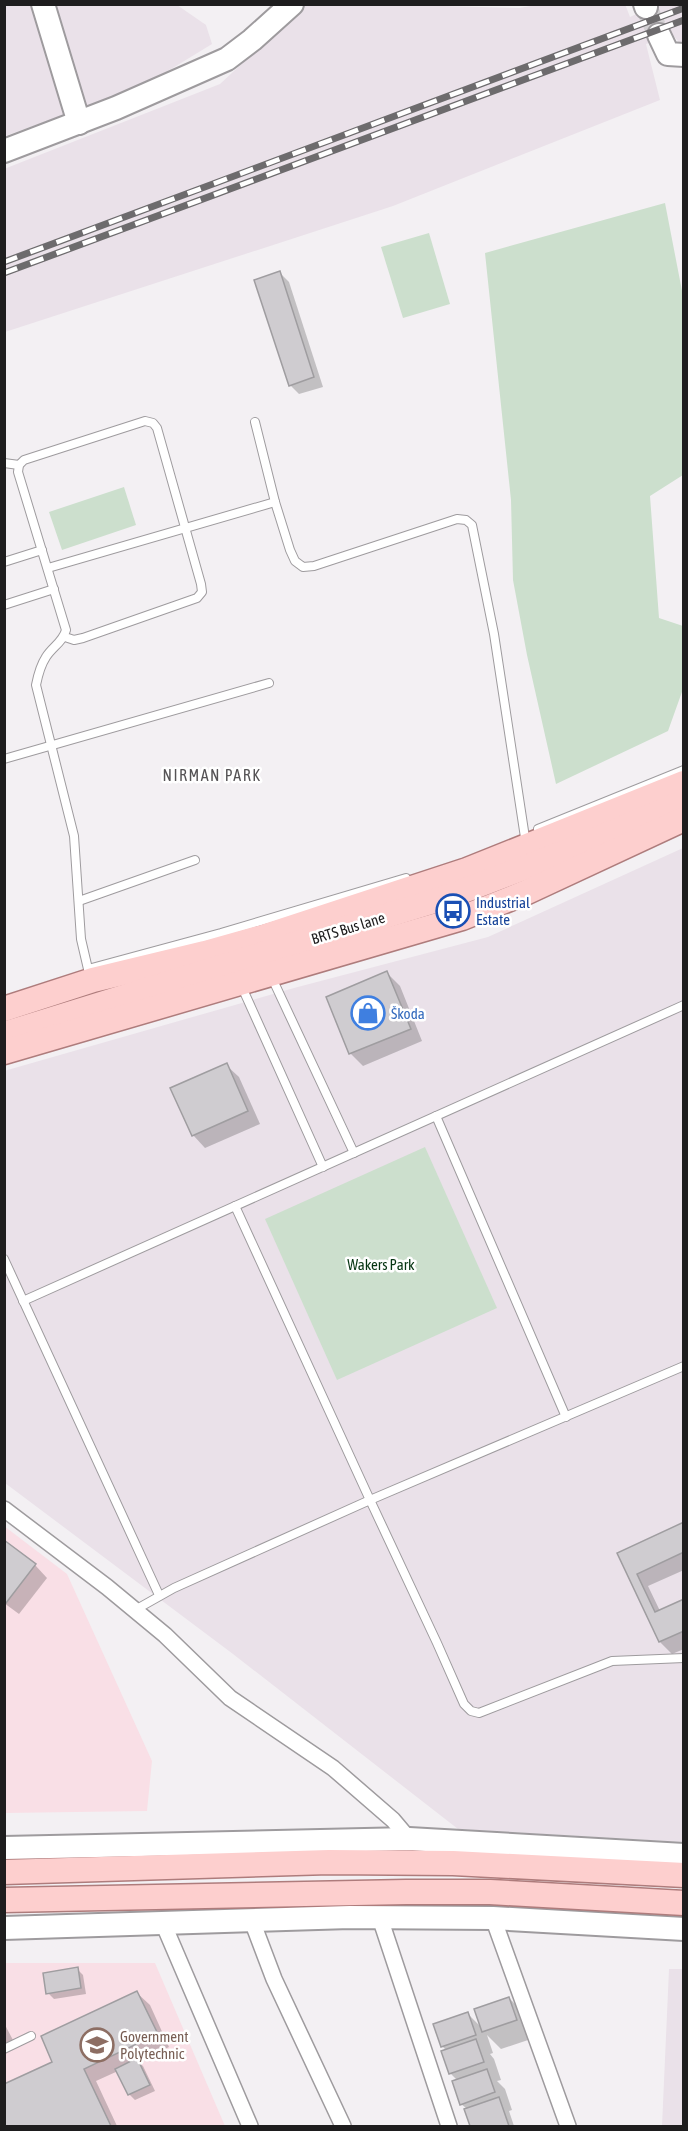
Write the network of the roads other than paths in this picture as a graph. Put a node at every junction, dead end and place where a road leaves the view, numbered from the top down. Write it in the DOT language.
graph roads {
  1 [pos="43,4"];
  2 [pos="286,6"];
  3 [pos="659,35"];
  4 [pos="684,55"];
  5 [pos="78,123"];
  6 [pos="4,151"];
  7 [pos="255,422"];
  8 [pos="4,464"];
  9 [pos="19,465"];
  10 [pos="275,502"];
  11 [pos="186,528"];
  12 [pos="42,550"];
  13 [pos="4,562"];
  14 [pos="48,568"];
  15 [pos="54,588"];
  16 [pos="4,605"];
  17 [pos="64,637"];
  18 [pos="268,682"];
  19 [pos="51,747"];
  20 [pos="4,759"];
  21 [pos="684,770"];
  22 [pos="684,783"];
  23 [pos="684,801"];
  24 [pos="684,819"];
  25 [pos="521,840"];
  26 [pos="195,860"];
  27 [pos="418,874"];
  28 [pos="79,901"];
  29 [pos="260,947"];
  30 [pos="230,957"];
  31 [pos="684,1005"];
  32 [pos="4,1010"];
  33 [pos="4,1034"];
  34 [pos="4,1052"];
  35 [pos="436,1116"];
  36 [pos="354,1153"];
  37 [pos="323,1167"];
  38 [pos="235,1206"];
  39 [pos="4,1259"];
  40 [pos="9,1280"];
  41 [pos="23,1302"];
  42 [pos="684,1366"];
  43 [pos="566,1417"];
  44 [pos="370,1500"];
  45 [pos="4,1509"];
  46 [pos="159,1595"];
  47 [pos="135,1610"];
  48 [pos="684,1659"];
  49 [pos="408,1839"];
  50 [pos="4,1848"];
  51 [pos="684,1855"];
  52 [pos="4,1872"];
  53 [pos="684,1875"];
  54 [pos="4,1900"];
  55 [pos="684,1903"];
  56 [pos="380,1918"];
  57 [pos="493,1918"];
  58 [pos="252,1921"];
  59 [pos="164,1923"];
  60 [pos="4,1928"];
  61 [pos="684,1929"];
  62 [pos="31,2036"];
  63 [pos="4,2049"];
  64 [pos="250,2127"];
  65 [pos="342,2127"];
  66 [pos="449,2127"];
  67 [pos="568,2127"];
  1 -- 5 [label="street"];
  2 -- 5 [label="street"];
  3 -- 4 [label="street"];
  5 -- 6 [label="street"];
  7 -- 10 [label="lane"];
  8 -- 9 [label="lane"];
  9 -- 11 [label="lane"];
  9 -- 12 [label="lane"];
  10 -- 11 [label="lane"];
  10 -- 25 [label="lane"];
  11 -- 14 [label="lane"];
  11 -- 17 [label="lane"];
  12 -- 13 [label="lane"];
  12 -- 14 [label="lane"];
  14 -- 15 [label="lane"];
  15 -- 16 [label="lane"];
  15 -- 17 [label="lane"];
  17 -- 19 [label="lane"];
  18 -- 19 [label="lane"];
  19 -- 20 [label="lane"];
  19 -- 28 [label="lane"];
  21 -- 25 [label="lane"];
  22 -- 25 [label="main road"];
  23 -- 29 [label="main road, BRTS Bus lane"];
  24 -- 29 [label="main road"];
  25 -- 29 [label="main road"];
  26 -- 28 [label="lane"];
  27 -- 29 [label="lane"];
  28 -- 30 [label="lane"];
  29 -- 30 [label="main road"];
  29 -- 30 [label="main road"];
  29 -- 36 [label="lane"];
  30 -- 32 [label="main road"];
  30 -- 33 [label="main road"];
  30 -- 34 [label="main road"];
  30 -- 37 [label="lane"];
  31 -- 35 [label="lane"];
  35 -- 36 [label="lane"];
  35 -- 43 [label="lane"];
  36 -- 37 [label="lane"];
  37 -- 38 [label="lane"];
  38 -- 41 [label="lane"];
  38 -- 44 [label="lane"];
  39 -- 40 [label="lane"];
  40 -- 41 [label="lane"];
  41 -- 46 [label="lane"];
  42 -- 43 [label="lane"];
  43 -- 44 [label="lane"];
  44 -- 46 [label="lane"];
  44 -- 48 [label="lane"];
  45 -- 47 [label="street"];
  46 -- 47 [label="lane"];
  47 -- 49 [label="street"];
  49 -- 50 [label="street"];
  49 -- 51 [label="street"];
  52 -- 53 [label="main road"];
  54 -- 55 [label="main road"];
  56 -- 57 [label="street"];
  56 -- 58 [label="street"];
  56 -- 66 [label="street"];
  57 -- 61 [label="street"];
  57 -- 67 [label="street"];
  58 -- 59 [label="street"];
  58 -- 65 [label="street"];
  59 -- 60 [label="street"];
  59 -- 64 [label="street"];
  62 -- 63 [label="lane"];
}
